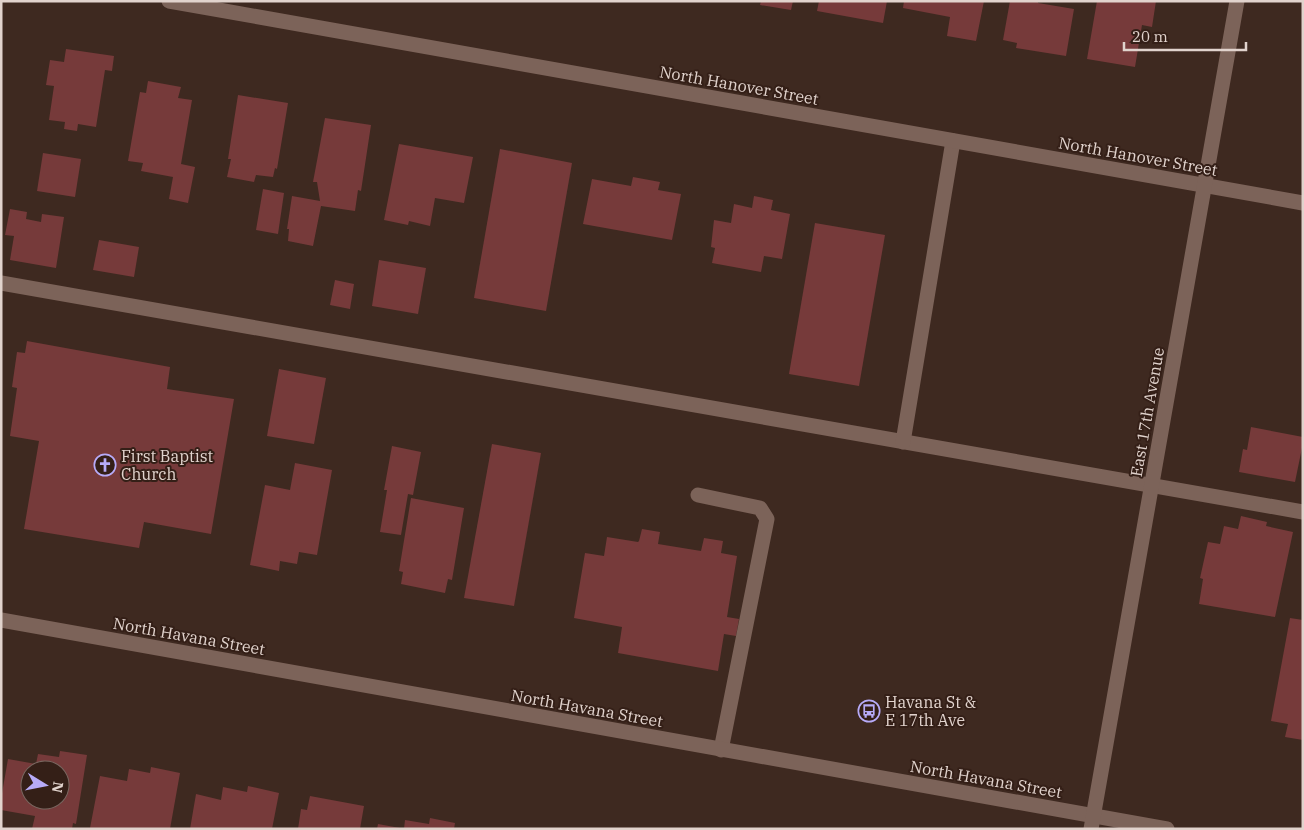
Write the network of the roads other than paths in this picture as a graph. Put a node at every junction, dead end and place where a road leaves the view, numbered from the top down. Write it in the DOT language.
graph roads {
  1 [pos="169,1"];
  2 [pos="1237,1"];
  3 [pos="953,141"];
  4 [pos="1205,185"];
  5 [pos="1303,203"];
  6 [pos="1,283"];
  7 [pos="903,442"];
  8 [pos="1152,486"];
  9 [pos="698,494"];
  10 [pos="1303,512"];
  11 [pos="1,620"];
  12 [pos="721,750"];
  13 [pos="1092,822"];
  14 [pos="1167,829"];
  1 -- 3 [label="street, North Hanover Street"];
  2 -- 4 [label="street, East 17th Avenue"];
  3 -- 4 [label="street, North Hanover Street"];
  3 -- 7 [label="street"];
  4 -- 5 [label="street, North Hanover Street"];
  4 -- 8 [label="street, East 17th Avenue"];
  6 -- 7 [label="street"];
  7 -- 8 [label="street"];
  8 -- 10 [label="street"];
  8 -- 13 [label="street, East 17th Avenue"];
  9 -- 12 [label="street"];
  11 -- 12 [label="street, North Havana Street"];
  12 -- 13 [label="street, North Havana Street"];
  13 -- 14 [label="street, North Havana Street"];
}
